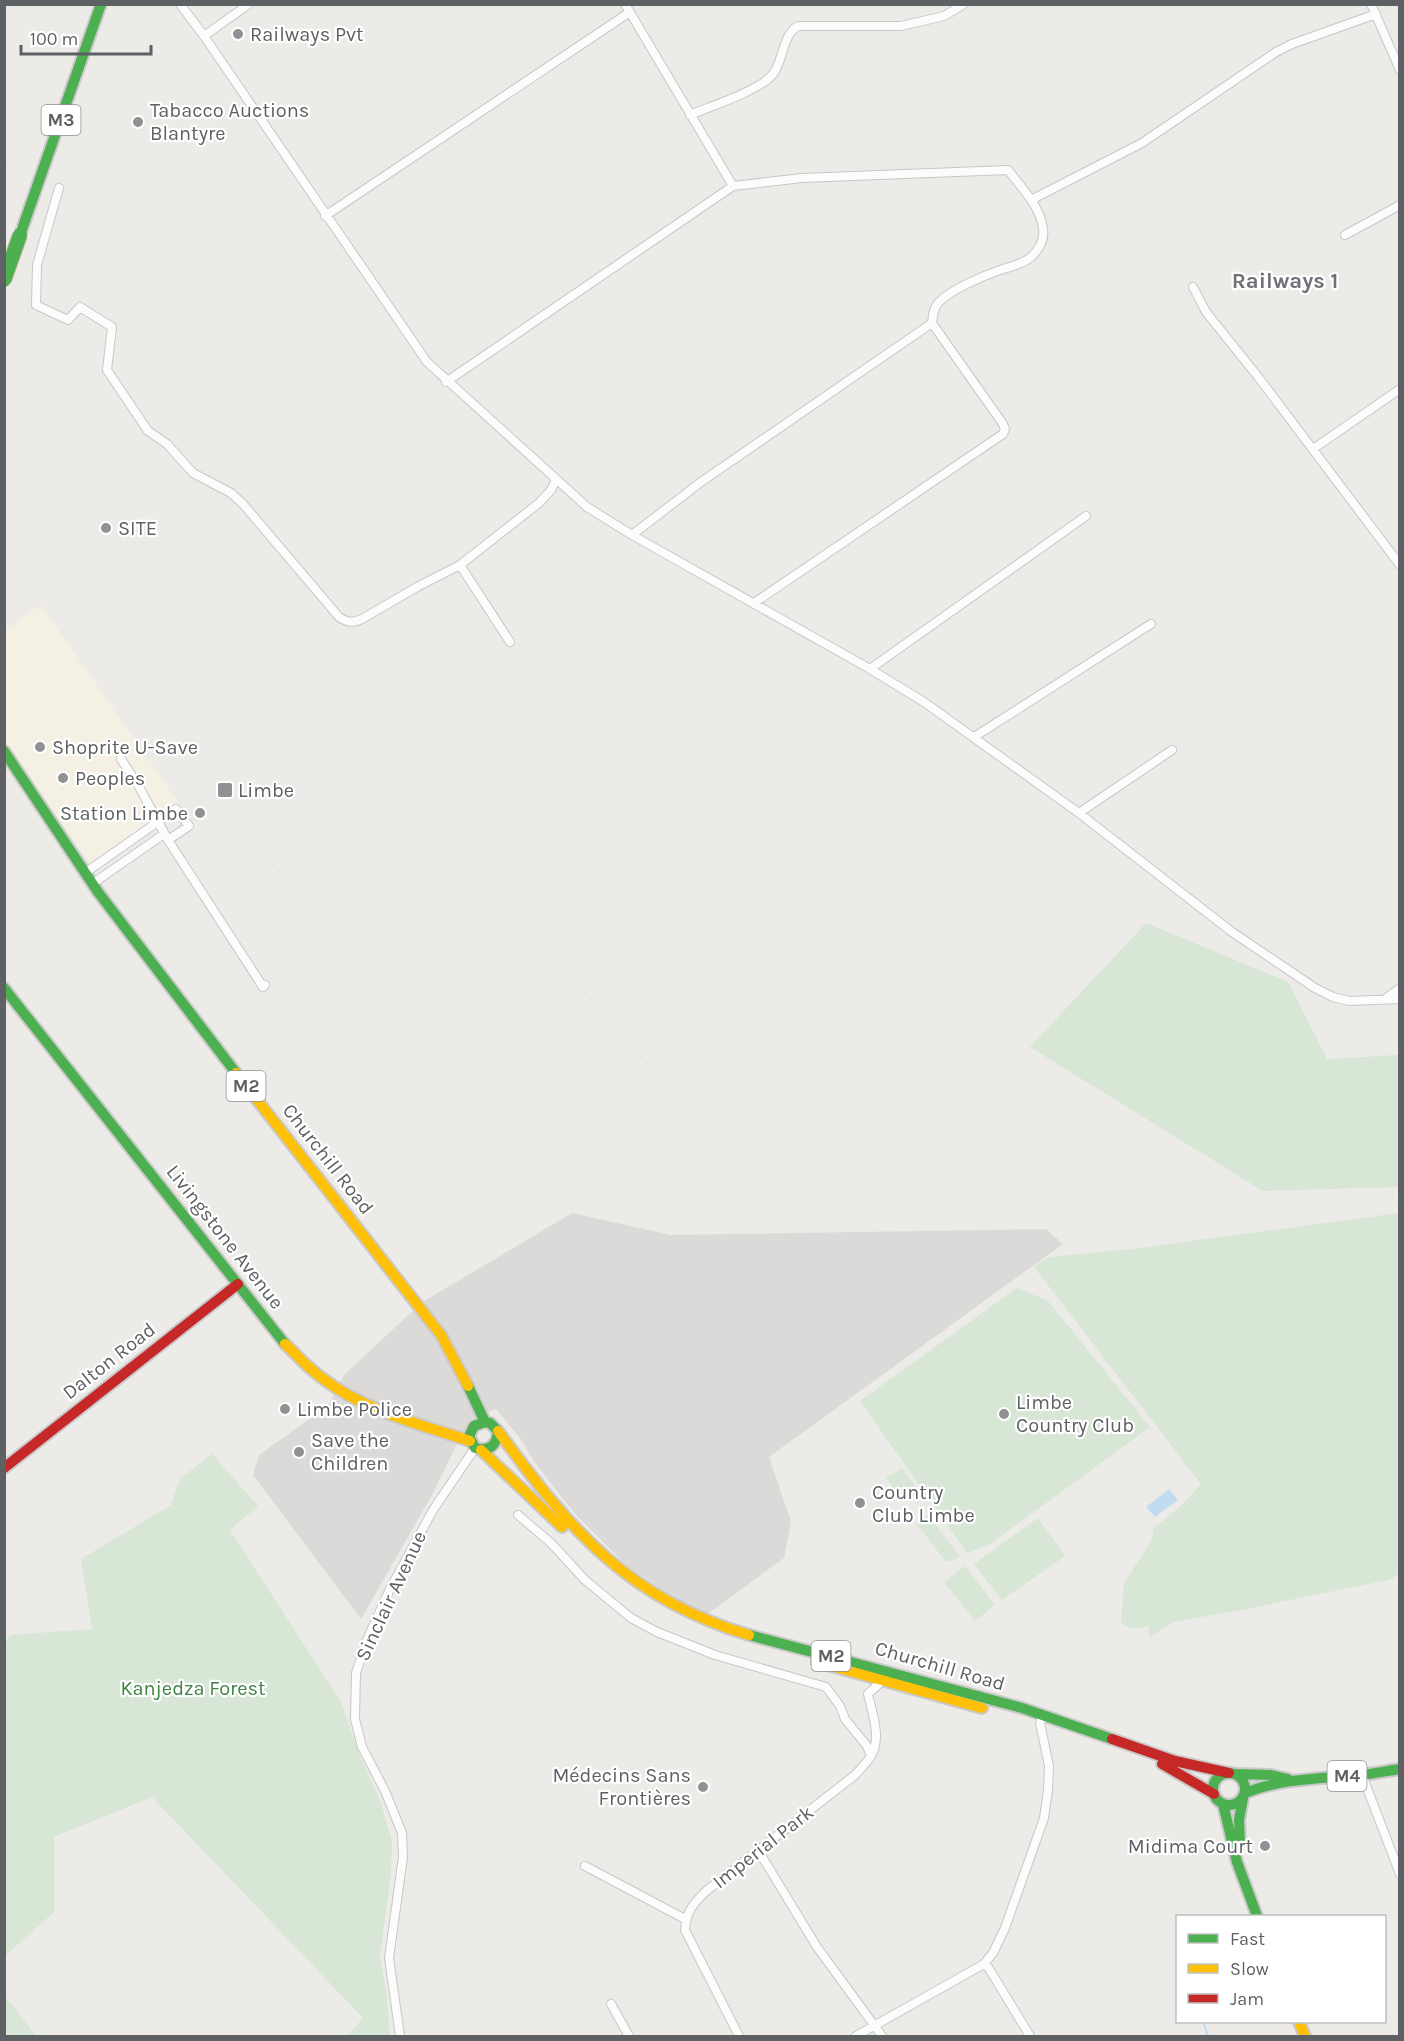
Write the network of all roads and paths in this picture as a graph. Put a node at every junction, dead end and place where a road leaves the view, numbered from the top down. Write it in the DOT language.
graph roads {
  1 [pos="101,4"];
  2 [pos="180,4"];
  3 [pos="249,4"];
  4 [pos="964,4"];
  5 [pos="1371,4"];
  6 [pos="627,8"];
  7 [pos="1376,14"];
  8 [pos="204,36"];
  9 [pos="1400,70"];
  10 [pos="690,115"];
  11 [pos="734,186"];
  12 [pos="59,188"];
  13 [pos="1031,200"];
  14 [pos="1400,205"];
  15 [pos="325,216"];
  16 [pos="1344,235"];
  17 [pos="4,280"];
  18 [pos="1193,287"];
  19 [pos="932,323"];
  20 [pos="446,381"];
  21 [pos="1400,389"];
  22 [pos="1313,449"];
  23 [pos="556,480"];
  24 [pos="1086,516"];
  25 [pos="632,535"];
  26 [pos="460,565"];
  27 [pos="1400,565"];
  28 [pos="754,603"];
  29 [pos="1151,624"];
  30 [pos="510,642"];
  31 [pos="870,669"];
  32 [pos="974,737"];
  33 [pos="1172,750"];
  34 [pos="4,751"];
  35 [pos="121,759"];
  36 [pos="1078,813"];
  37 [pos="157,821"];
  38 [pos="166,837"];
  39 [pos="124,845"];
  40 [pos="132,856"];
  41 [pos="89,878"];
  42 [pos="265,985"];
  43 [pos="4,988"];
  44 [pos="1400,988"];
  45 [pos="1400,999"];
  46 [pos="1384,1000"];
  47 [pos="238,1284"];
  48 [pos="485,1422"];
  49 [pos="498,1431"];
  50 [pos="475,1446"];
  51 [pos="4,1468"];
  52 [pos="518,1515"];
  53 [pos="892,1672"];
  54 [pos="881,1682"];
  55 [pos="1041,1719"];
  56 [pos="871,1756"];
  57 [pos="1400,1769"];
  58 [pos="1232,1774"];
  59 [pos="1362,1775"];
  60 [pos="1295,1780"];
  61 [pos="1244,1796"];
  62 [pos="1218,1799"];
  63 [pos="758,1850"];
  64 [pos="585,1866"];
  65 [pos="1400,1874"];
  66 [pos="1243,1880"];
  67 [pos="1256,1915"];
  68 [pos="686,1919"];
  69 [pos="984,1964"];
  70 [pos="611,2004"];
  71 [pos="1299,2023"];
  72 [pos="875,2026"];
  73 [pos="400,2037"];
  74 [pos="629,2037"];
  75 [pos="739,2037"];
  76 [pos="856,2037"];
  77 [pos="882,2037"];
  78 [pos="1030,2037"];
  79 [pos="1305,2037"];
  1 -- 17 [label="main road, M3, bridge"];
  2 -- 8 [label="street"];
  3 -- 8 [label="street"];
  4 -- 10 [label="street"];
  5 -- 7 [label="street"];
  6 -- 10 [label="street"];
  6 -- 15 [label="street"];
  7 -- 9 [label="street"];
  7 -- 13 [label="street"];
  8 -- 15 [label="street"];
  10 -- 11 [label="street"];
  11 -- 13 [label="street"];
  11 -- 20 [label="street"];
  12 -- 26 [label="street"];
  13 -- 19 [label="street"];
  14 -- 16 [label="street"];
  15 -- 20 [label="street"];
  18 -- 22 [label="street"];
  19 -- 25 [label="street"];
  19 -- 28 [label="street"];
  20 -- 23 [label="street"];
  21 -- 22 [label="street"];
  22 -- 27 [label="street"];
  23 -- 25 [label="street"];
  23 -- 26 [label="street"];
  24 -- 31 [label="street"];
  25 -- 28 [label="street"];
  26 -- 30 [label="street"];
  28 -- 31 [label="street"];
  29 -- 32 [label="street"];
  31 -- 32 [label="street"];
  32 -- 36 [label="street"];
  33 -- 36 [label="street"];
  34 -- 41 [label="main road, Churchill Road / M2"];
  35 -- 37 [label="street"];
  36 -- 46 [label="street"];
  37 -- 38 [label="street"];
  37 -- 38 [label="street"];
  37 -- 39 [label="street"];
  38 -- 40 [label="street"];
  38 -- 42 [label="street"];
  39 -- 40 [label="street"];
  39 -- 41 [label="street"];
  40 -- 41 [label="street"];
  41 -- 48 [label="main road, Churchill Road / M2"];
  43 -- 47 [label="main road, Livingstone Avenue / M2"];
  44 -- 46 [label="street"];
  45 -- 46 [label="street"];
  47 -- 50 [label="main road, Livingstone Avenue / M2"];
  47 -- 51 [label="main road, Dalton Road"];
  48 -- 49 [label="main road, Churchill Road"];
  48 -- 50 [label="main road"];
  49 -- 50 [label="main road"];
  49 -- 53 [label="main road, Churchill Road / M2"];
  50 -- 54 [label="main road, Churchill Road / M2"];
  50 -- 73 [label="street, Sinclair Avenue"];
  52 -- 56 [label="street"];
  53 -- 54 [label="street"];
  53 -- 55 [label="main road, Churchill Road / M2"];
  54 -- 55 [label="main road, Churchill Road / M2"];
  54 -- 56 [label="street"];
  55 -- 58 [label="main road, Churchill Road / M2"];
  55 -- 62 [label="main road, Churchill Road / M2"];
  55 -- 69 [label="street"];
  56 -- 63 [label="street, Imperial Park"];
  57 -- 59 [label="main road, M4"];
  58 -- 60 [label="main road, M4"];
  58 -- 61 [label="main road"];
  58 -- 62 [label="main road"];
  59 -- 60 [label="main road, M4"];
  59 -- 65 [label="street"];
  60 -- 61 [label="main road, M4"];
  61 -- 62 [label="main road"];
  61 -- 66 [label="main road"];
  62 -- 66 [label="main road"];
  63 -- 68 [label="street, Imperial Park"];
  63 -- 72 [label="street"];
  64 -- 68 [label="street"];
  66 -- 67 [label="main road"];
  68 -- 75 [label="street"];
  69 -- 72 [label="street"];
  69 -- 78 [label="street"];
  70 -- 74 [label="street"];
  71 -- 79 [label="main road"];
  72 -- 76 [label="street"];
  72 -- 77 [label="street"];
}
